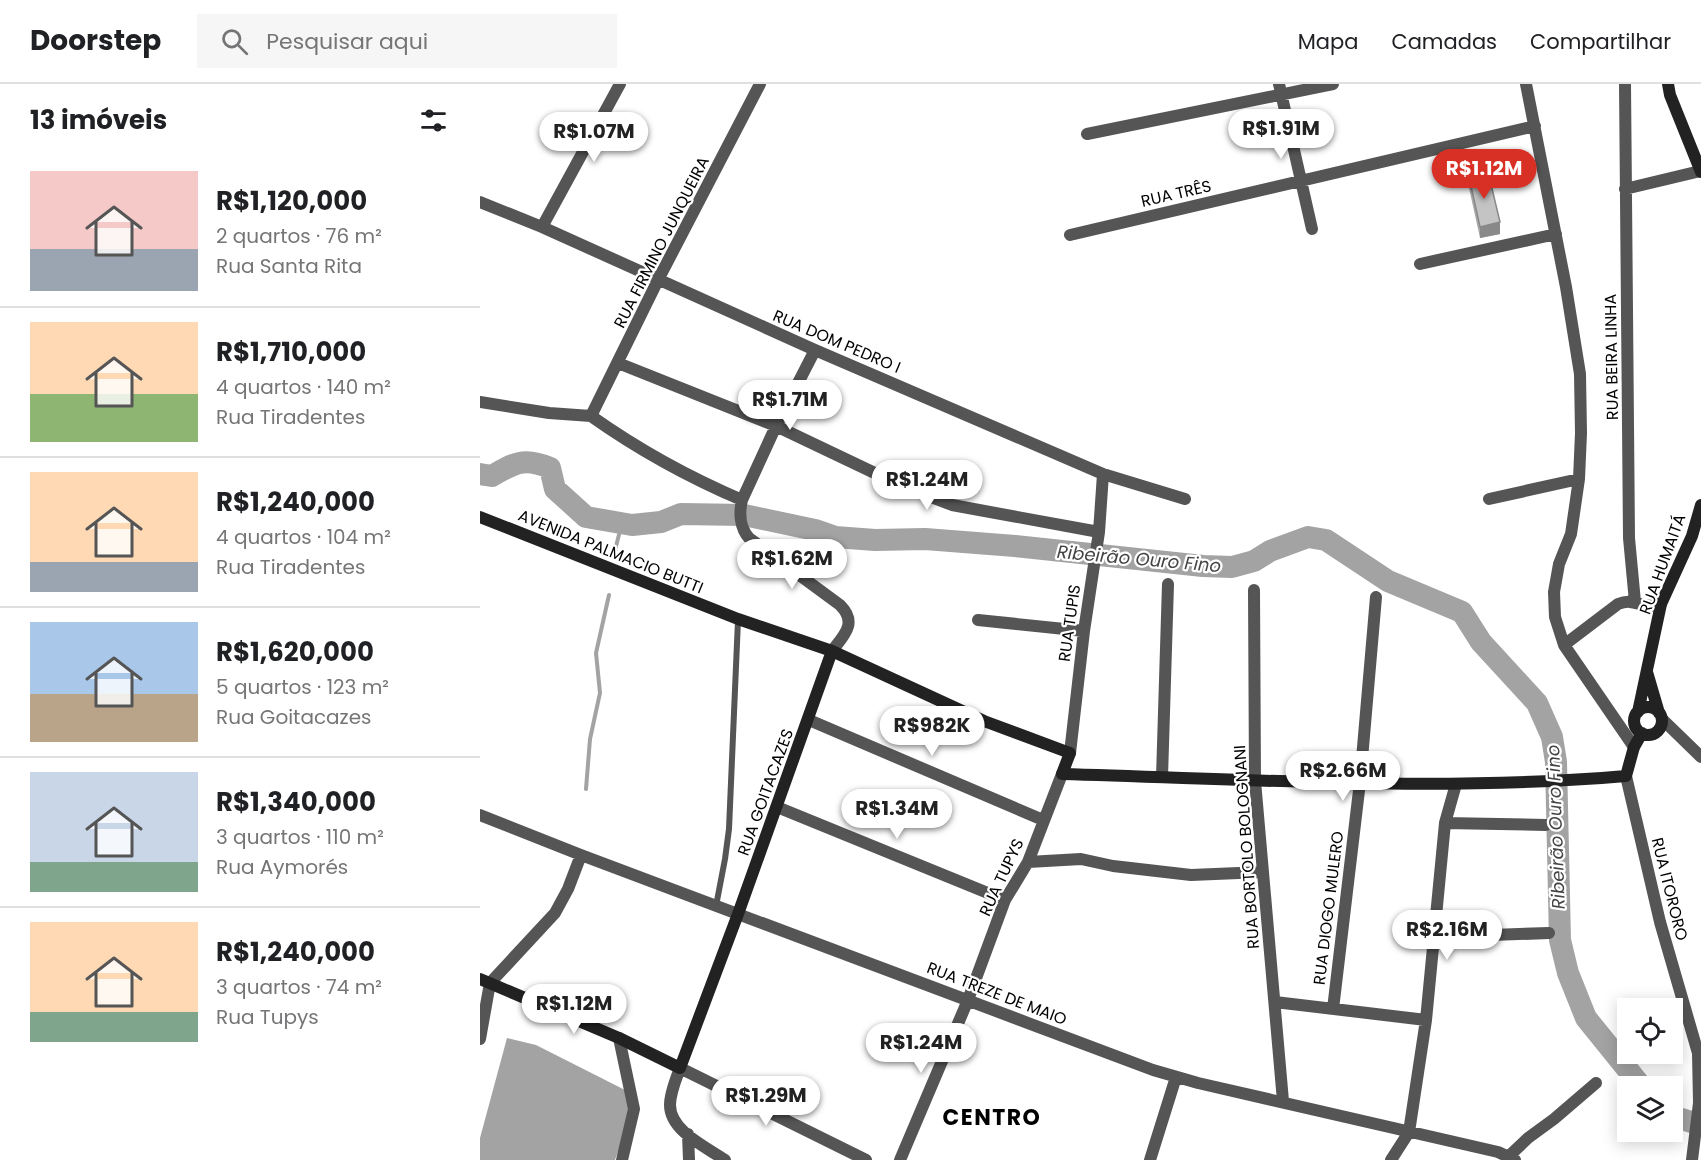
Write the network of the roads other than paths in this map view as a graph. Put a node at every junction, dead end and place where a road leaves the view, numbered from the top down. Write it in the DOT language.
graph roads {
  1 [pos="620,84"];
  2 [pos="760,84"];
  3 [pos="1333,84"];
  4 [pos="1526,84"];
  5 [pos="1625,84"];
  6 [pos="1668,84"];
  7 [pos="1280,90"];
  8 [pos="1535,126"];
  9 [pos="1087,134"];
  10 [pos="1701,172"];
  11 [pos="1301,181"];
  12 [pos="1625,189"];
  13 [pos="480,202"];
  14 [pos="542,227"];
  15 [pos="1312,229"];
  16 [pos="1556,234"];
  17 [pos="1070,235"];
  18 [pos="1420,264"];
  19 [pos="658,280"];
  20 [pos="815,350"];
  21 [pos="618,363"];
  22 [pos="480,402"];
  23 [pos="591,416"];
  24 [pos="776,426"];
  25 [pos="1103,474"];
  26 [pos="1579,479"];
  27 [pos="1185,499"];
  28 [pos="1489,499"];
  29 [pos="741,505"];
  30 [pos="1701,505"];
  31 [pos="480,518"];
  32 [pos="1098,538"];
  33 [pos="1168,584"];
  34 [pos="1254,590"];
  35 [pos="1376,597"];
  36 [pos="1635,602"];
  37 [pos="1661,604"];
  38 [pos="738,619"];
  39 [pos="978,620"];
  40 [pos="1084,631"];
  41 [pos="1564,645"];
  42 [pos="832,651"];
  43 [pos="1646,670"];
  44 [pos="1638,712"];
  45 [pos="1661,716"];
  46 [pos="809,720"];
  47 [pos="1642,733"];
  48 [pos="1634,747"];
  49 [pos="1070,753"];
  50 [pos="1701,757"];
  51 [pos="1062,774"];
  52 [pos="1626,776"];
  53 [pos="1162,777"];
  54 [pos="1255,781"];
  55 [pos="1360,782"];
  56 [pos="1456,784"];
  57 [pos="777,807"];
  58 [pos="480,815"];
  59 [pos="1043,820"];
  60 [pos="1445,823"];
  61 [pos="1546,825"];
  62 [pos="581,855"];
  63 [pos="1028,862"];
  64 [pos="1263,872"];
  65 [pos="1005,900"];
  66 [pos="716,906"];
  67 [pos="738,914"];
  68 [pos="1549,933"];
  69 [pos="1435,937"];
  70 [pos="485,981"];
  71 [pos="968,1000"];
  72 [pos="1275,1002"];
  73 [pos="1333,1009"];
  74 [pos="1426,1020"];
  75 [pos="619,1038"];
  76 [pos="480,1039"];
  77 [pos="1700,1054"];
  78 [pos="680,1068"];
  79 [pos="1176,1077"];
  80 [pos="1596,1083"];
  81 [pos="1283,1101"];
  82 [pos="1409,1132"];
  83 [pos="688,1134"];
  84 [pos="1512,1158"];
  85 [pos="622,1160"];
  86 [pos="689,1160"];
  87 [pos="725,1160"];
  88 [pos="866,1160"];
  89 [pos="900,1160"];
  90 [pos="1150,1160"];
  91 [pos="1391,1160"];
  92 [pos="1692,1160"];
  1 -- 14 [label="street"];
  2 -- 19 [label="street, RUA FIRMINO JUNQUEIRA"];
  3 -- 7 [label="street"];
  4 -- 8 [label="street"];
  5 -- 12 [label="street, RUA BEIRA LINHA"];
  6 -- 10 [label="street"];
  7 -- 9 [label="street"];
  7 -- 11 [label="street"];
  8 -- 11 [label="street, RUA TRÊS"];
  8 -- 16 [label="street"];
  10 -- 12 [label="street"];
  11 -- 15 [label="street"];
  11 -- 17 [label="street, RUA TRÊS"];
  12 -- 36 [label="street, RUA BEIRA LINHA"];
  13 -- 14 [label="street, RUA DOM PEDRO I"];
  14 -- 19 [label="street, RUA DOM PEDRO I"];
  16 -- 18 [label="street"];
  16 -- 26 [label="street"];
  19 -- 20 [label="street, RUA DOM PEDRO I"];
  19 -- 21 [label="street, RUA FIRMINO JUNQUEIRA"];
  20 -- 24 [label="street"];
  20 -- 25 [label="street, RUA DOM PEDRO I"];
  21 -- 23 [label="street, RUA FIRMINO JUNQUEIRA"];
  21 -- 24 [label="street"];
  22 -- 23 [label="street"];
  23 -- 29 [label="street"];
  24 -- 29 [label="street"];
  24 -- 32 [label="street"];
  25 -- 27 [label="street, RUA DOM PEDRO I"];
  25 -- 32 [label="street, RUA TUPIS"];
  26 -- 28 [label="street"];
  26 -- 41 [label="street"];
  29 -- 42 [label="street, RUA GOITACAZES"];
  30 -- 37 [label="street, RUA HUMAITÁ"];
  31 -- 38 [label="street, AVENIDA PALMACIO BUTTI"];
  32 -- 40 [label="street, RUA TUPIS"];
  33 -- 53 [label="street"];
  34 -- 54 [label="street, RUA BORTOLO BOLOGNANI"];
  35 -- 55 [label="street, RUA DIOGO MULERO"];
  36 -- 37 [label="street"];
  36 -- 41 [label="street"];
  37 -- 43 [label="street, RUA HUMAITÁ"];
  38 -- 42 [label="street, AVENIDA PALMACIO BUTTI"];
  38 -- 66 [label="lane"];
  39 -- 40 [label="street"];
  40 -- 49 [label="street, RUA TUPIS"];
  41 -- 48 [label="street"];
  42 -- 46 [label="street, RUA GOITACAZES"];
  42 -- 49 [label="street, AVENIDA PALMACIO BUTTI"];
  43 -- 44 [label="street, RUA HUMAITÁ"];
  43 -- 45 [label="street, RUA HUMAITÁ"];
  44 -- 45 [label="street"];
  44 -- 47 [label="street, RUA HUMAITÁ"];
  45 -- 47 [label="street"];
  45 -- 50 [label="street, RUA HUMAITÁ"];
  46 -- 57 [label="street, RUA GOITACAZES"];
  46 -- 59 [label="street"];
  47 -- 48 [label="street, RUA ITORORO"];
  48 -- 52 [label="street, RUA ITORORO"];
  49 -- 51 [label="street, RUA TUPIS"];
  51 -- 53 [label="street"];
  51 -- 59 [label="street, RUA TUPYS"];
  52 -- 56 [label="street"];
  52 -- 77 [label="street, RUA ITORORO"];
  53 -- 54 [label="street"];
  54 -- 55 [label="street"];
  54 -- 64 [label="street, RUA BORTOLO BOLOGNANI"];
  55 -- 56 [label="street"];
  55 -- 73 [label="street, RUA DIOGO MULERO"];
  56 -- 60 [label="street"];
  57 -- 65 [label="street"];
  57 -- 67 [label="street, RUA GOITACAZES"];
  58 -- 62 [label="street, RUA TREZE DE MAIO"];
  59 -- 63 [label="street, RUA TUPYS"];
  60 -- 61 [label="street"];
  60 -- 69 [label="street"];
  62 -- 66 [label="street, RUA TREZE DE MAIO"];
  62 -- 70 [label="street"];
  63 -- 64 [label="street"];
  63 -- 65 [label="street, RUA TUPYS"];
  64 -- 72 [label="street, RUA BORTOLO BOLOGNANI"];
  65 -- 71 [label="street, RUA TUPYS"];
  66 -- 67 [label="street, RUA TREZE DE MAIO"];
  67 -- 71 [label="street, RUA TREZE DE MAIO"];
  67 -- 78 [label="street, RUA GOITACAZES"];
  68 -- 69 [label="street"];
  69 -- 74 [label="street"];
  70 -- 75 [label="street"];
  70 -- 76 [label="street"];
  71 -- 79 [label="street, RUA TREZE DE MAIO"];
  71 -- 89 [label="street, RUA TUPYS"];
  72 -- 73 [label="street"];
  72 -- 81 [label="street, RUA BORTOLO BOLOGNANI"];
  73 -- 74 [label="street"];
  74 -- 82 [label="street"];
  75 -- 78 [label="street"];
  75 -- 85 [label="street"];
  77 -- 92 [label="street"];
  78 -- 83 [label="street, RUA GOITACAZES"];
  78 -- 88 [label="street"];
  79 -- 81 [label="street, RUA TREZE DE MAIO"];
  79 -- 90 [label="street"];
  80 -- 84 [label="street"];
  81 -- 82 [label="street, RUA TREZE DE MAIO"];
  82 -- 84 [label="street, RUA TREZE DE MAIO"];
  82 -- 91 [label="street"];
  83 -- 86 [label="street"];
  83 -- 87 [label="street"];
}
